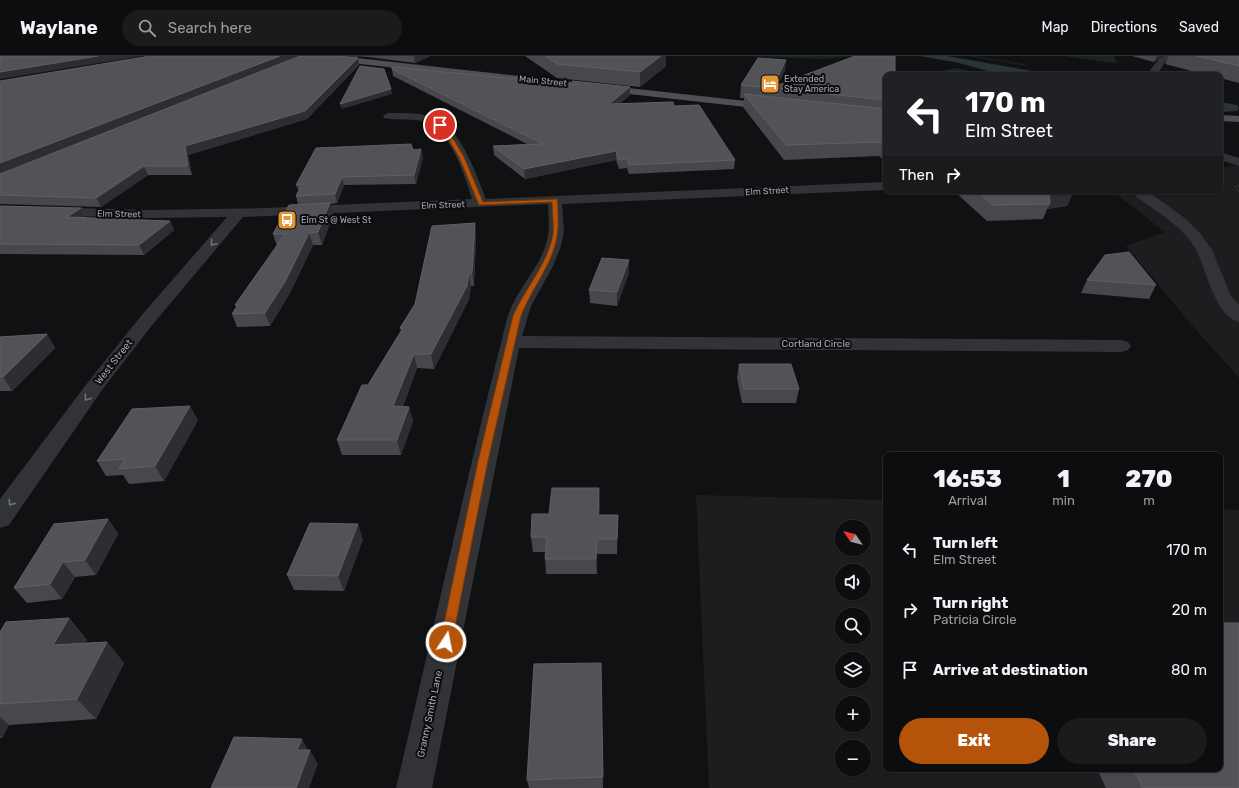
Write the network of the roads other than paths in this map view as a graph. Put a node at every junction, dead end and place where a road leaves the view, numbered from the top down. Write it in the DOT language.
graph roads {
  1 [pos="316,56"];
  2 [pos="1169,56"];
  3 [pos="350,58"];
  4 [pos="1154,72"];
  5 [pos="780,108"];
  6 [pos="388,116"];
  7 [pos="1223,118"];
  8 [pos="1239,119"];
  9 [pos="1223,128"];
  10 [pos="1239,128"];
  11 [pos="883,186"];
  12 [pos="1142,194"];
  13 [pos="555,201"];
  14 [pos="481,204"];
  15 [pos="0,210"];
  16 [pos="16,211"];
  17 [pos="238,213"];
  18 [pos="0,220"];
  19 [pos="1219,288"];
  20 [pos="1239,292"];
  21 [pos="1239,317"];
  22 [pos="511,342"];
  23 [pos="1121,346"];
  24 [pos="0,518"];
  25 [pos="414,788"];
  1 -- 3 [label="main road, Main Street"];
  2 -- 4 [label="street"];
  3 -- 5 [label="main road, Main Street"];
  6 -- 14 [label="street"];
  7 -- 8 [label="main road"];
  9 -- 10 [label="main road"];
  11 -- 13 [label="street, Elm Street"];
  12 -- 19 [label="street"];
  13 -- 14 [label="street, Elm Street"];
  13 -- 22 [label="street, Granny Smith Lane"];
  14 -- 17 [label="street, Elm Street"];
  15 -- 16 [label="street, Elm Street"];
  16 -- 17 [label="street, Elm Street"];
  16 -- 18 [label="street"];
  17 -- 24 [label="street, West Street, one-way"];
  19 -- 20 [label="street"];
  19 -- 21 [label="street"];
  22 -- 23 [label="street, Cortland Circle"];
  22 -- 25 [label="street, Granny Smith Lane"];
}
